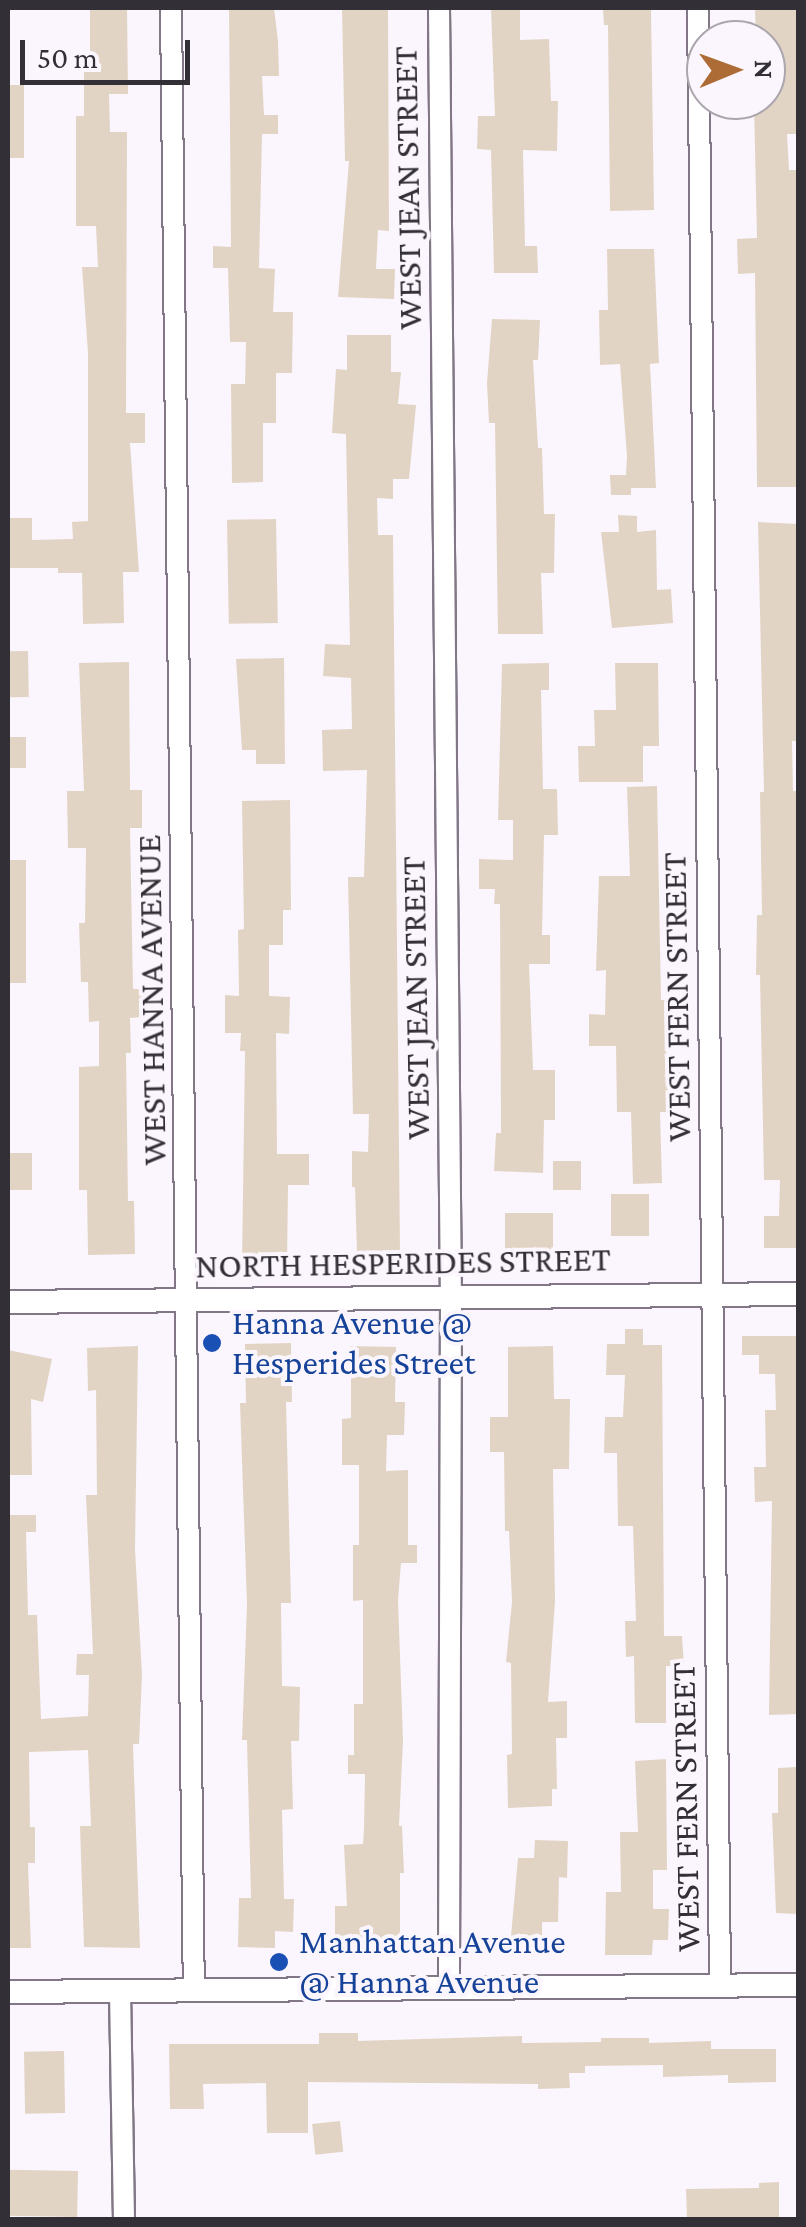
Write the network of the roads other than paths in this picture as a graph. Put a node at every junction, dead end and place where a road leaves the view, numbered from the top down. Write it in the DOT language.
graph roads {
  1 [pos="171,8"];
  2 [pos="439,8"];
  3 [pos="698,8"];
  4 [pos="713,1294"];
  5 [pos="798,1294"];
  6 [pos="451,1299"];
  7 [pos="189,1301"];
  8 [pos="8,1302"];
  9 [pos="798,1985"];
  10 [pos="720,1986"];
  11 [pos="449,1988"];
  12 [pos="120,1991"];
  13 [pos="194,1991"];
  14 [pos="8,1992"];
  15 [pos="124,2220"];
  1 -- 7 [label="street, WEST HANNA AVENUE"];
  2 -- 6 [label="street, WEST JEAN STREET"];
  3 -- 4 [label="street, WEST FERN STREET"];
  4 -- 5 [label="street, NORTH HESPERIDES STREET"];
  4 -- 6 [label="street, NORTH HESPERIDES STREET"];
  4 -- 10 [label="street, WEST FERN STREET"];
  6 -- 7 [label="street, NORTH HESPERIDES STREET"];
  6 -- 11 [label="street, WEST JEAN STREET"];
  7 -- 8 [label="street, NORTH HESPERIDES STREET"];
  7 -- 13 [label="street, WEST HANNA AVENUE"];
  9 -- 10 [label="street"];
  10 -- 11 [label="street"];
  11 -- 13 [label="street"];
  12 -- 13 [label="street"];
  12 -- 14 [label="street"];
  12 -- 15 [label="street"];
}
